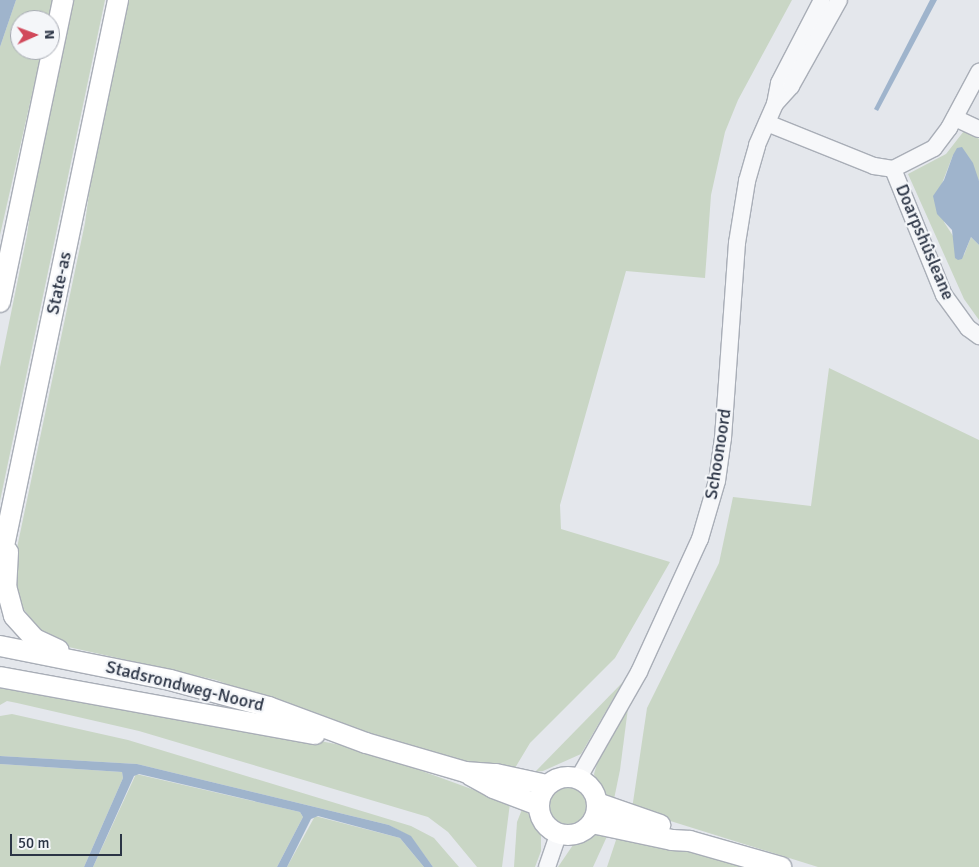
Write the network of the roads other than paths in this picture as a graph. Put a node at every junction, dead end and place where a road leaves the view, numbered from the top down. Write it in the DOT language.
graph roads {
  1 [pos="63,0"];
  2 [pos="118,0"];
  3 [pos="822,0"];
  4 [pos="840,0"];
  5 [pos="979,72"];
  6 [pos="775,104"];
  7 [pos="955,118"];
  8 [pos="767,123"];
  9 [pos="979,129"];
  10 [pos="893,168"];
  11 [pos="0,302"];
  12 [pos="979,336"];
  13 [pos="7,533"];
  14 [pos="0,565"];
  15 [pos="0,646"];
  16 [pos="110,666"];
  17 [pos="0,677"];
  18 [pos="366,743"];
  19 [pos="465,772"];
  20 [pos="578,779"];
  21 [pos="547,785"];
  22 [pos="597,803"];
  23 [pos="538,806"];
  24 [pos="592,823"];
  25 [pos="559,833"];
  26 [pos="690,840"];
  27 [pos="547,867"];
  28 [pos="781,867"];
  1 -- 11 [label="main road"];
  2 -- 13 [label="main road, State-as"];
  3 -- 6 [label="street, Schoonoord"];
  4 -- 6 [label="street, Schoonoord"];
  5 -- 7 [label="street, Doarpshûsleane"];
  6 -- 8 [label="street, Schoonoord"];
  7 -- 9 [label="street"];
  7 -- 10 [label="street, Doarpshûsleane"];
  8 -- 10 [label="street, Doarpshûsleane"];
  8 -- 20 [label="street, Schoonoord"];
  10 -- 12 [label="street, Doarpshûsleane"];
  13 -- 14 [label="main road, State-as"];
  13 -- 16 [label="main road"];
  15 -- 16 [label="main road, Stadsrondweg-Noord"];
  16 -- 18 [label="main road, Stadsrondweg-Noord"];
  17 -- 18 [label="main road, Stadsrondweg-Noord"];
  18 -- 19 [label="main road, Stadsrondweg-Noord"];
  19 -- 21 [label="main road, Stadsrondweg-Noord"];
  19 -- 23 [label="main road, Stadsrondweg-Noord"];
  20 -- 21 [label="main road"];
  20 -- 22 [label="main road"];
  21 -- 23 [label="main road"];
  22 -- 24 [label="main road"];
  22 -- 26 [label="main road"];
  23 -- 25 [label="main road"];
  24 -- 25 [label="main road"];
  24 -- 26 [label="main road"];
  25 -- 27 [label="street"];
  26 -- 28 [label="main road"];
}
